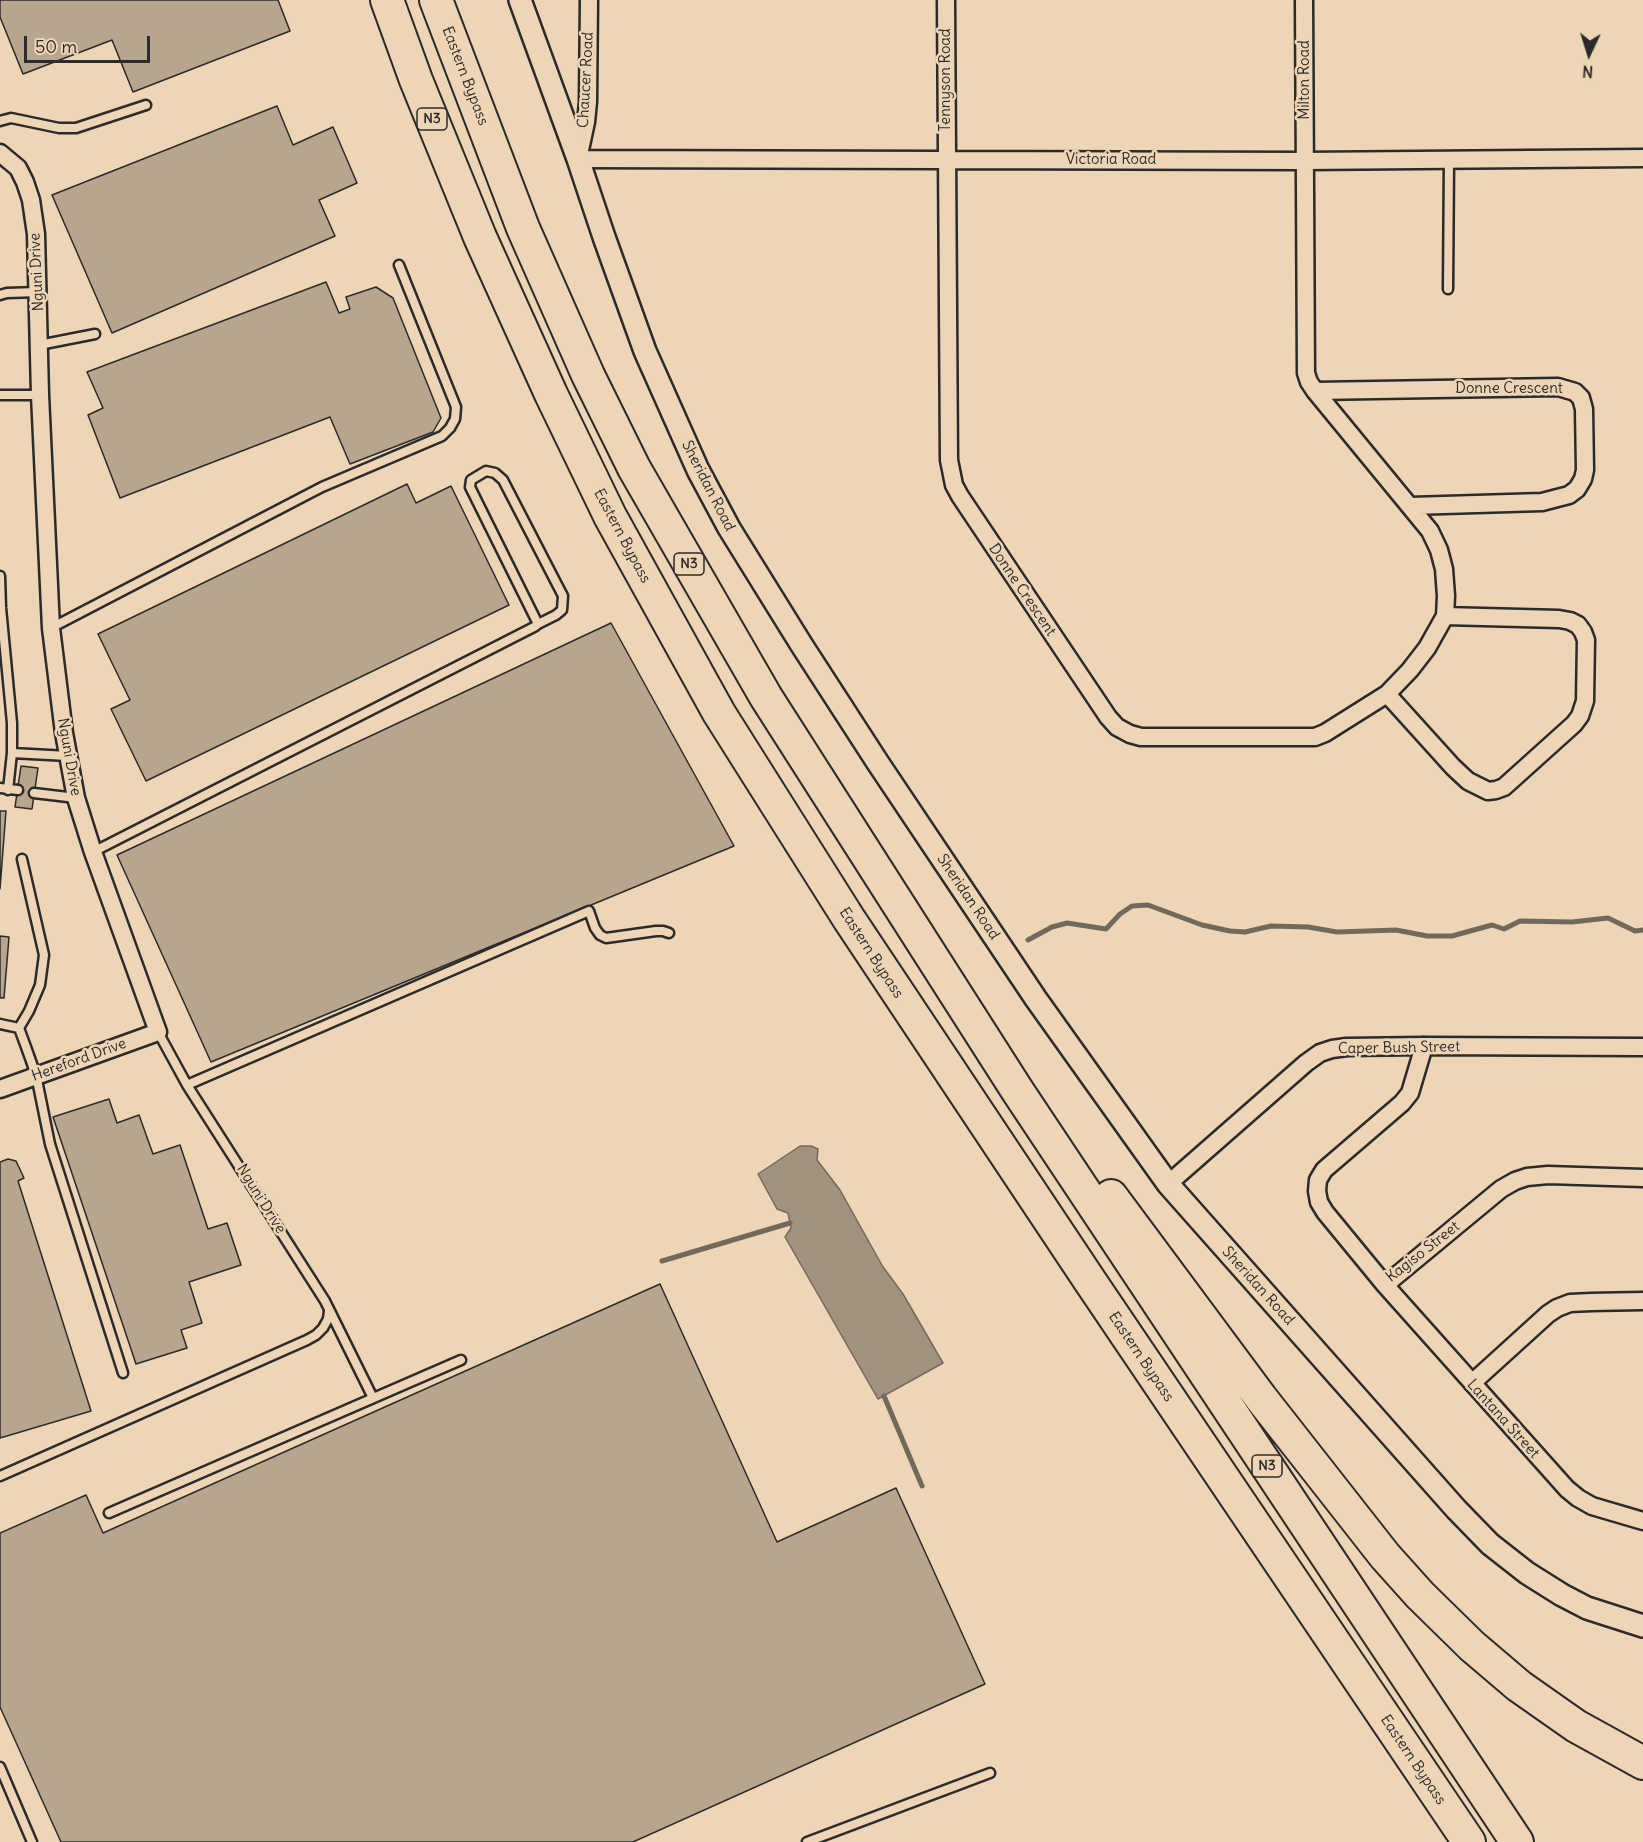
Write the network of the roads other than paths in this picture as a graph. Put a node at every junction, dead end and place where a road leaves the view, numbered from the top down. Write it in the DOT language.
graph roads {
  1 [pos="387,0"];
  2 [pos="436,0"];
  3 [pos="520,0"];
  4 [pos="589,0"];
  5 [pos="946,0"];
  6 [pos="1304,0"];
  7 [pos="146,105"];
  8 [pos="0,121"];
  9 [pos="0,153"];
  10 [pos="578,159"];
  11 [pos="1643,159"];
  12 [pos="946,160"];
  13 [pos="1449,160"];
  14 [pos="1305,161"];
  15 [pos="399,265"];
  16 [pos="1448,289"];
  17 [pos="38,292"];
  18 [pos="0,295"];
  19 [pos="95,334"];
  20 [pos="39,345"];
  21 [pos="1315,391"];
  22 [pos="0,395"];
  23 [pos="40,395"];
  24 [pos="1411,506"];
  25 [pos="0,576"];
  26 [pos="1445,616"];
  27 [pos="538,624"];
  28 [pos="51,628"];
  29 [pos="1387,694"];
  30 [pos="12,753"];
  31 [pos="69,756"];
  32 [pos="9,790"];
  33 [pos="34,793"];
  34 [pos="76,798"];
  35 [pos="93,852"];
  36 [pos="22,859"];
  37 [pos="669,933"];
  38 [pos="0,1024"];
  39 [pos="19,1028"];
  40 [pos="158,1032"];
  41 [pos="1424,1046"];
  42 [pos="1643,1047"];
  43 [pos="36,1075"];
  44 [pos="187,1086"];
  45 [pos="0,1089"];
  46 [pos="1017,1090"];
  47 [pos="1643,1178"];
  48 [pos="1168,1184"];
  49 [pos="1385,1286"];
  50 [pos="1643,1301"];
  51 [pos="329,1311"];
  52 [pos="461,1360"];
  53 [pos="123,1373"];
  54 [pos="1472,1383"];
  55 [pos="373,1398"];
  56 [pos="0,1476"];
  57 [pos="109,1513"];
  58 [pos="1643,1521"];
  59 [pos="1643,1626"];
  60 [pos="1643,1763"];
  61 [pos="0,1767"];
  62 [pos="990,1773"];
  63 [pos="32,1842"];
  64 [pos="807,1842"];
  65 [pos="1469,1842"];
  66 [pos="1517,1842"];
  1 -- 65 [label="highway, Eastern Bypass / N3"];
  2 -- 46 [label="highway, Eastern Bypass / N3"];
  3 -- 10 [label="street, Sheridan Road"];
  4 -- 10 [label="street, Chaucer Road"];
  5 -- 12 [label="street, Tennyson Road"];
  6 -- 14 [label="street, Milton Road"];
  7 -- 8 [label="lane"];
  9 -- 17 [label="street, Nguni Drive"];
  10 -- 12 [label="street, Victoria Road"];
  10 -- 48 [label="street, Sheridan Road"];
  11 -- 13 [label="street, Victoria Road"];
  12 -- 14 [label="street, Victoria Road"];
  12 -- 29 [label="street, Donne Crescent"];
  13 -- 14 [label="street, Victoria Road"];
  13 -- 16 [label="lane"];
  14 -- 21 [label="street, Donne Crescent"];
  15 -- 28 [label="lane"];
  17 -- 18 [label="lane"];
  17 -- 20 [label="street, Nguni Drive"];
  19 -- 20 [label="lane"];
  20 -- 23 [label="street, Nguni Drive"];
  21 -- 24 [label="street, Donne Crescent"];
  21 -- 24 [label="street, Donne Crescent"];
  22 -- 23 [label="lane"];
  23 -- 28 [label="street, Nguni Drive"];
  24 -- 26 [label="street, Donne Crescent"];
  25 -- 30 [label="lane"];
  26 -- 29 [label="street, Donne Crescent"];
  26 -- 29 [label="street"];
  27 -- 27 [label="lane"];
  27 -- 35 [label="lane"];
  28 -- 31 [label="street, Nguni Drive"];
  30 -- 31 [label="lane"];
  30 -- 32 [label="lane"];
  31 -- 34 [label="street, Nguni Drive"];
  33 -- 34 [label="lane"];
  34 -- 35 [label="street, Nguni Drive"];
  35 -- 40 [label="street, Nguni Drive"];
  36 -- 39 [label="lane"];
  37 -- 44 [label="lane"];
  38 -- 39 [label="lane"];
  39 -- 43 [label="lane"];
  40 -- 43 [label="street, Hereford Drive"];
  40 -- 44 [label="lane, Nguni Drive"];
  41 -- 42 [label="street, Caper Bush Street"];
  41 -- 48 [label="street, Caper Bush Street"];
  41 -- 49 [label="street, Kagiso Street"];
  43 -- 45 [label="street, Hereford Drive"];
  43 -- 53 [label="lane"];
  44 -- 51 [label="lane, Nguni Drive"];
  46 -- 60 [label="highway"];
  46 -- 66 [label="highway, Eastern Bypass / N3"];
  47 -- 49 [label="street, Kagiso Street"];
  48 -- 59 [label="street, Sheridan Road"];
  49 -- 54 [label="street, Lantana Street"];
  50 -- 54 [label="street"];
  51 -- 55 [label="lane, Nguni Drive"];
  51 -- 56 [label="lane"];
  52 -- 55 [label="lane"];
  54 -- 58 [label="street, Lantana Street"];
  55 -- 57 [label="lane"];
  61 -- 63 [label="lane"];
  62 -- 64 [label="lane"];
}
